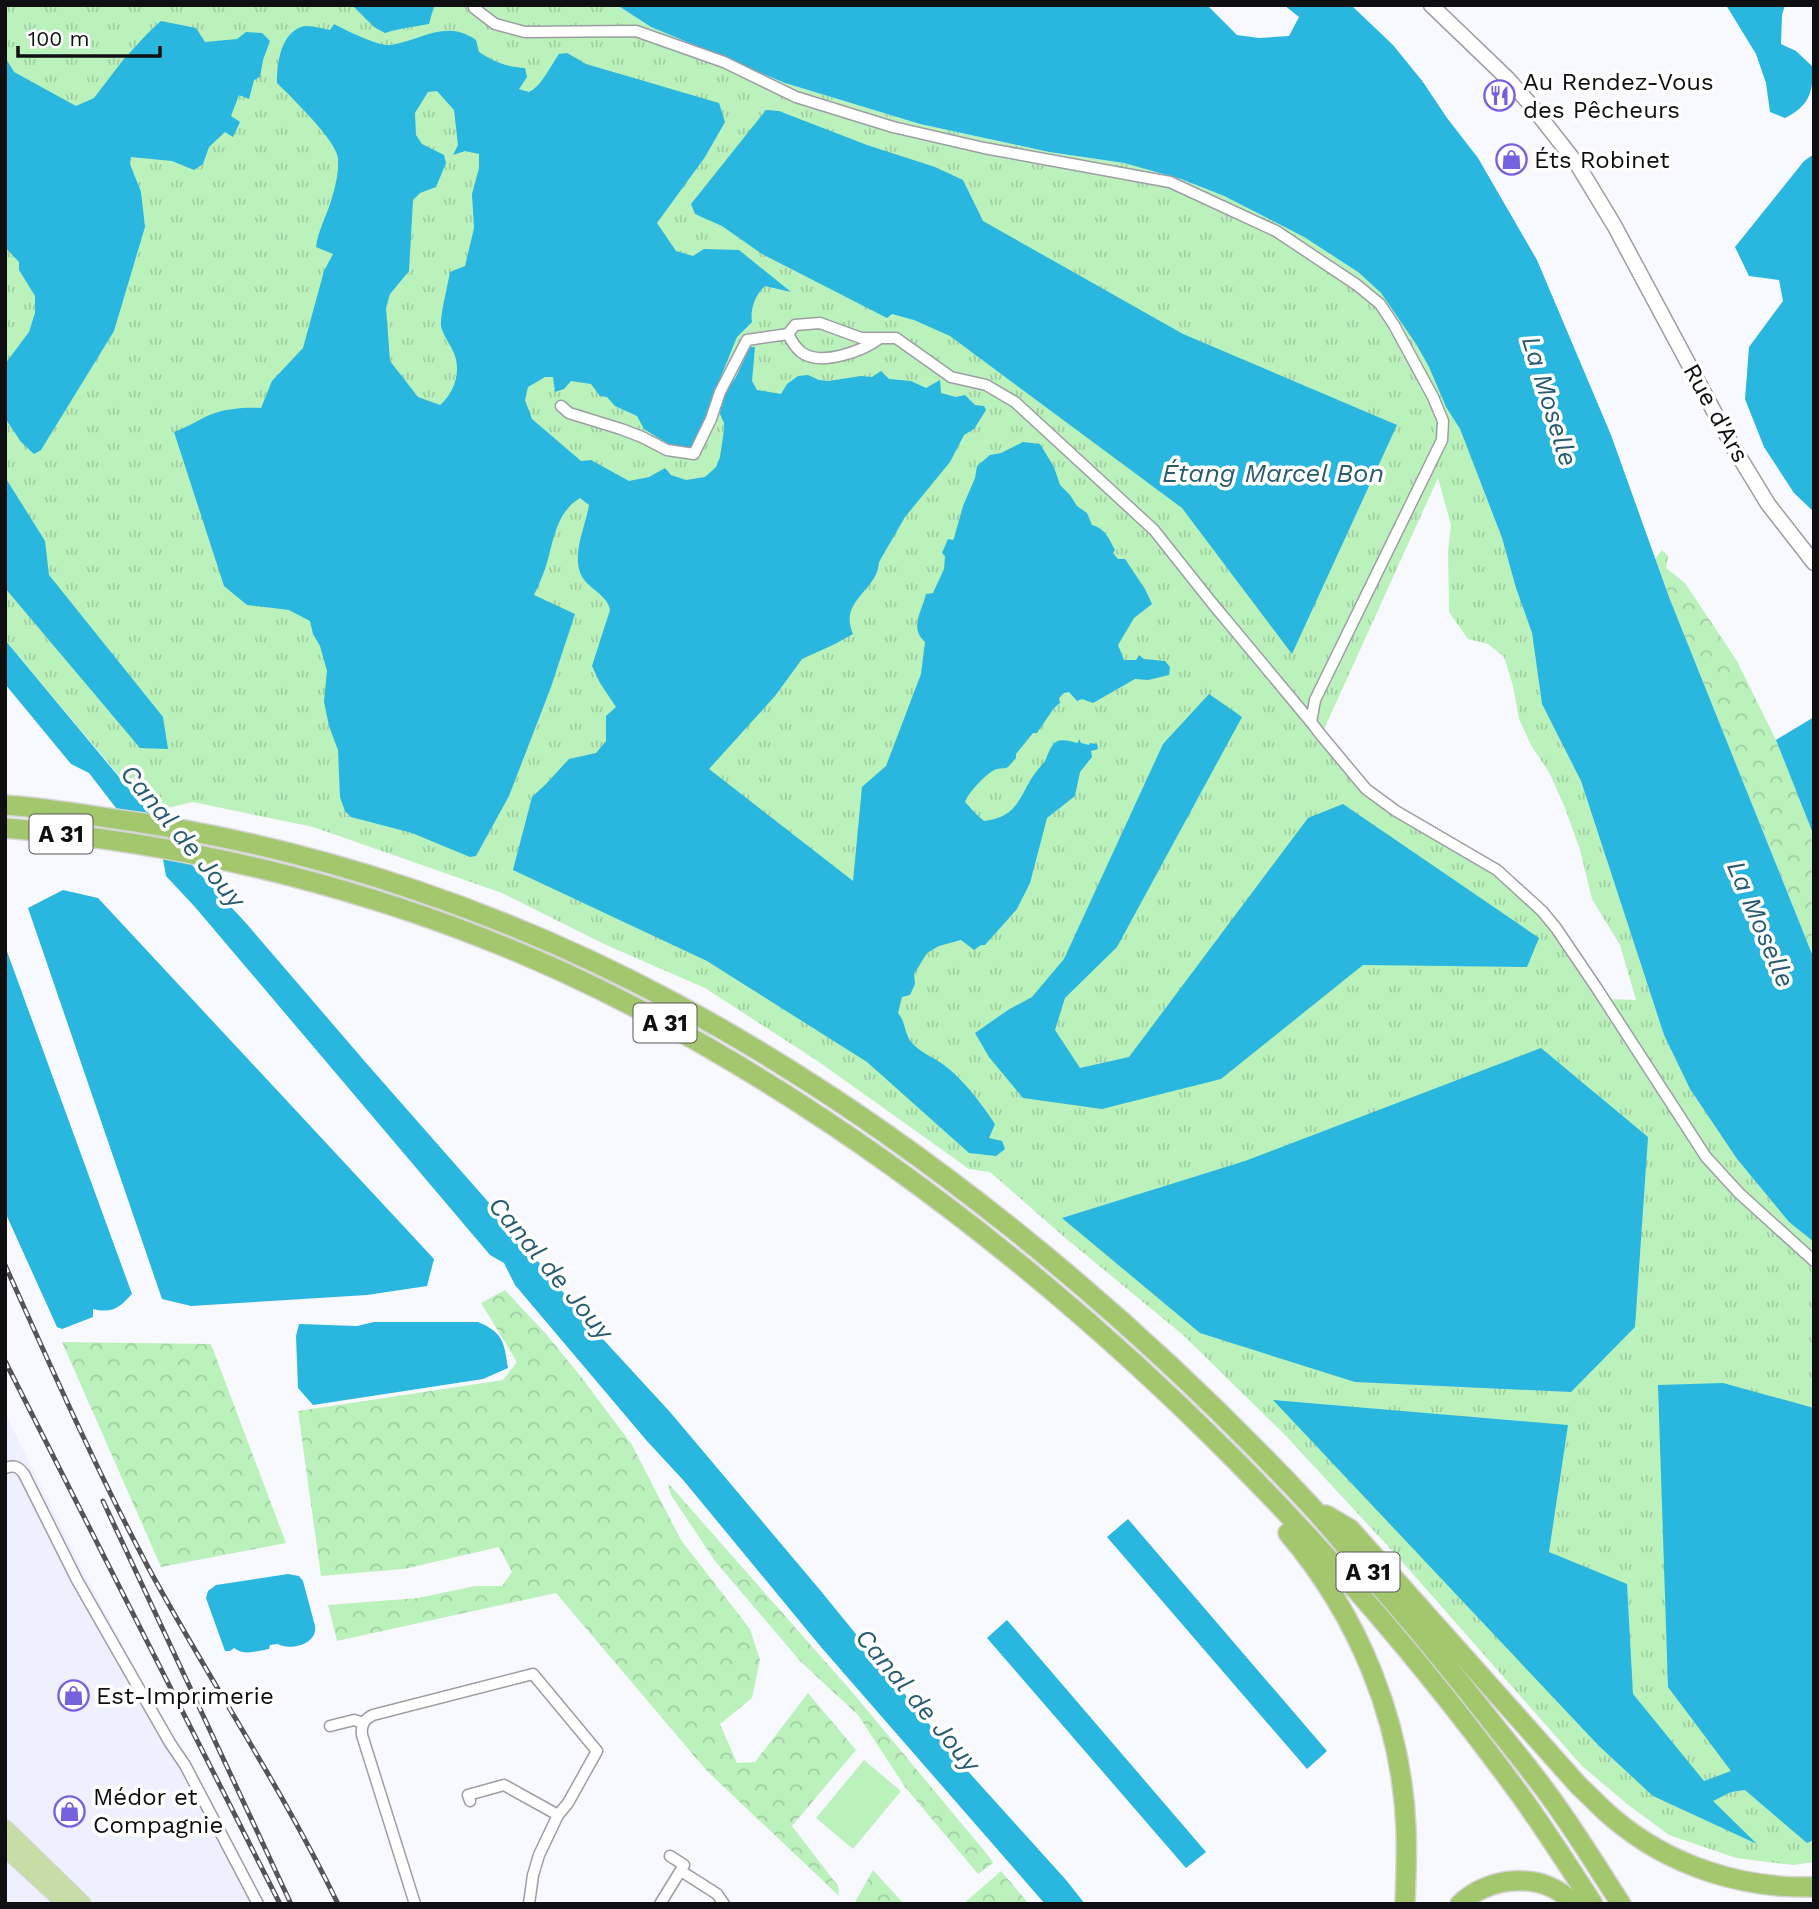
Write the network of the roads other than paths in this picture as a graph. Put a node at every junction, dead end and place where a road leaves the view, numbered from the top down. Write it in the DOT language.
graph roads {
  1 [pos="474,5"];
  2 [pos="1431,5"];
  3 [pos="788,334"];
  4 [pos="880,338"];
  5 [pos="561,406"];
  6 [pos="1814,563"];
  7 [pos="1311,722"];
  8 [pos="5,805"];
  9 [pos="5,828"];
  10 [pos="1814,1261"];
  11 [pos="1188,1414"];
  12 [pos="5,1468"];
  13 [pos="1311,1506"];
  14 [pos="363,1723"];
  15 [pos="330,1726"];
  16 [pos="1548,1794"];
  17 [pos="470,1801"];
  18 [pos="558,1815"];
  19 [pos="5,1828"];
  20 [pos="5,1848"];
  21 [pos="670,1856"];
  22 [pos="681,1871"];
  23 [pos="1814,1886"];
  24 [pos="65,1904"];
  25 [pos="83,1904"];
  26 [pos="258,1904"];
  27 [pos="415,1904"];
  28 [pos="529,1904"];
  29 [pos="660,1904"];
  30 [pos="724,1904"];
  31 [pos="1405,1904"];
  32 [pos="1460,1904"];
  33 [pos="1574,1904"];
  34 [pos="1593,1904"];
  35 [pos="1621,1904"];
  36 [pos="1632,1904"];
  1 -- 7 [label="street"];
  2 -- 6 [label="main road, Rue d'Ars"];
  3 -- 4 [label="street"];
  3 -- 4 [label="street"];
  3 -- 5 [label="street"];
  4 -- 7 [label="street"];
  7 -- 10 [label="street"];
  8 -- 13 [label="highway, A 31"];
  9 -- 11 [label="highway, A 31"];
  11 -- 31 [label="highway"];
  11 -- 34 [label="highway, A 31"];
  12 -- 26 [label="street"];
  13 -- 16 [label="highway, A 31"];
  13 -- 23 [label="highway"];
  14 -- 15 [label="street"];
  14 -- 18 [label="street"];
  14 -- 27 [label="street"];
  16 -- 35 [label="highway, A 31"];
  16 -- 36 [label="highway"];
  17 -- 18 [label="street"];
  18 -- 28 [label="street"];
  19 -- 25 [label="main road"];
  20 -- 24 [label="main road"];
  21 -- 22 [label="street"];
  22 -- 29 [label="street"];
  22 -- 30 [label="street"];
  32 -- 33 [label="highway"];
}
